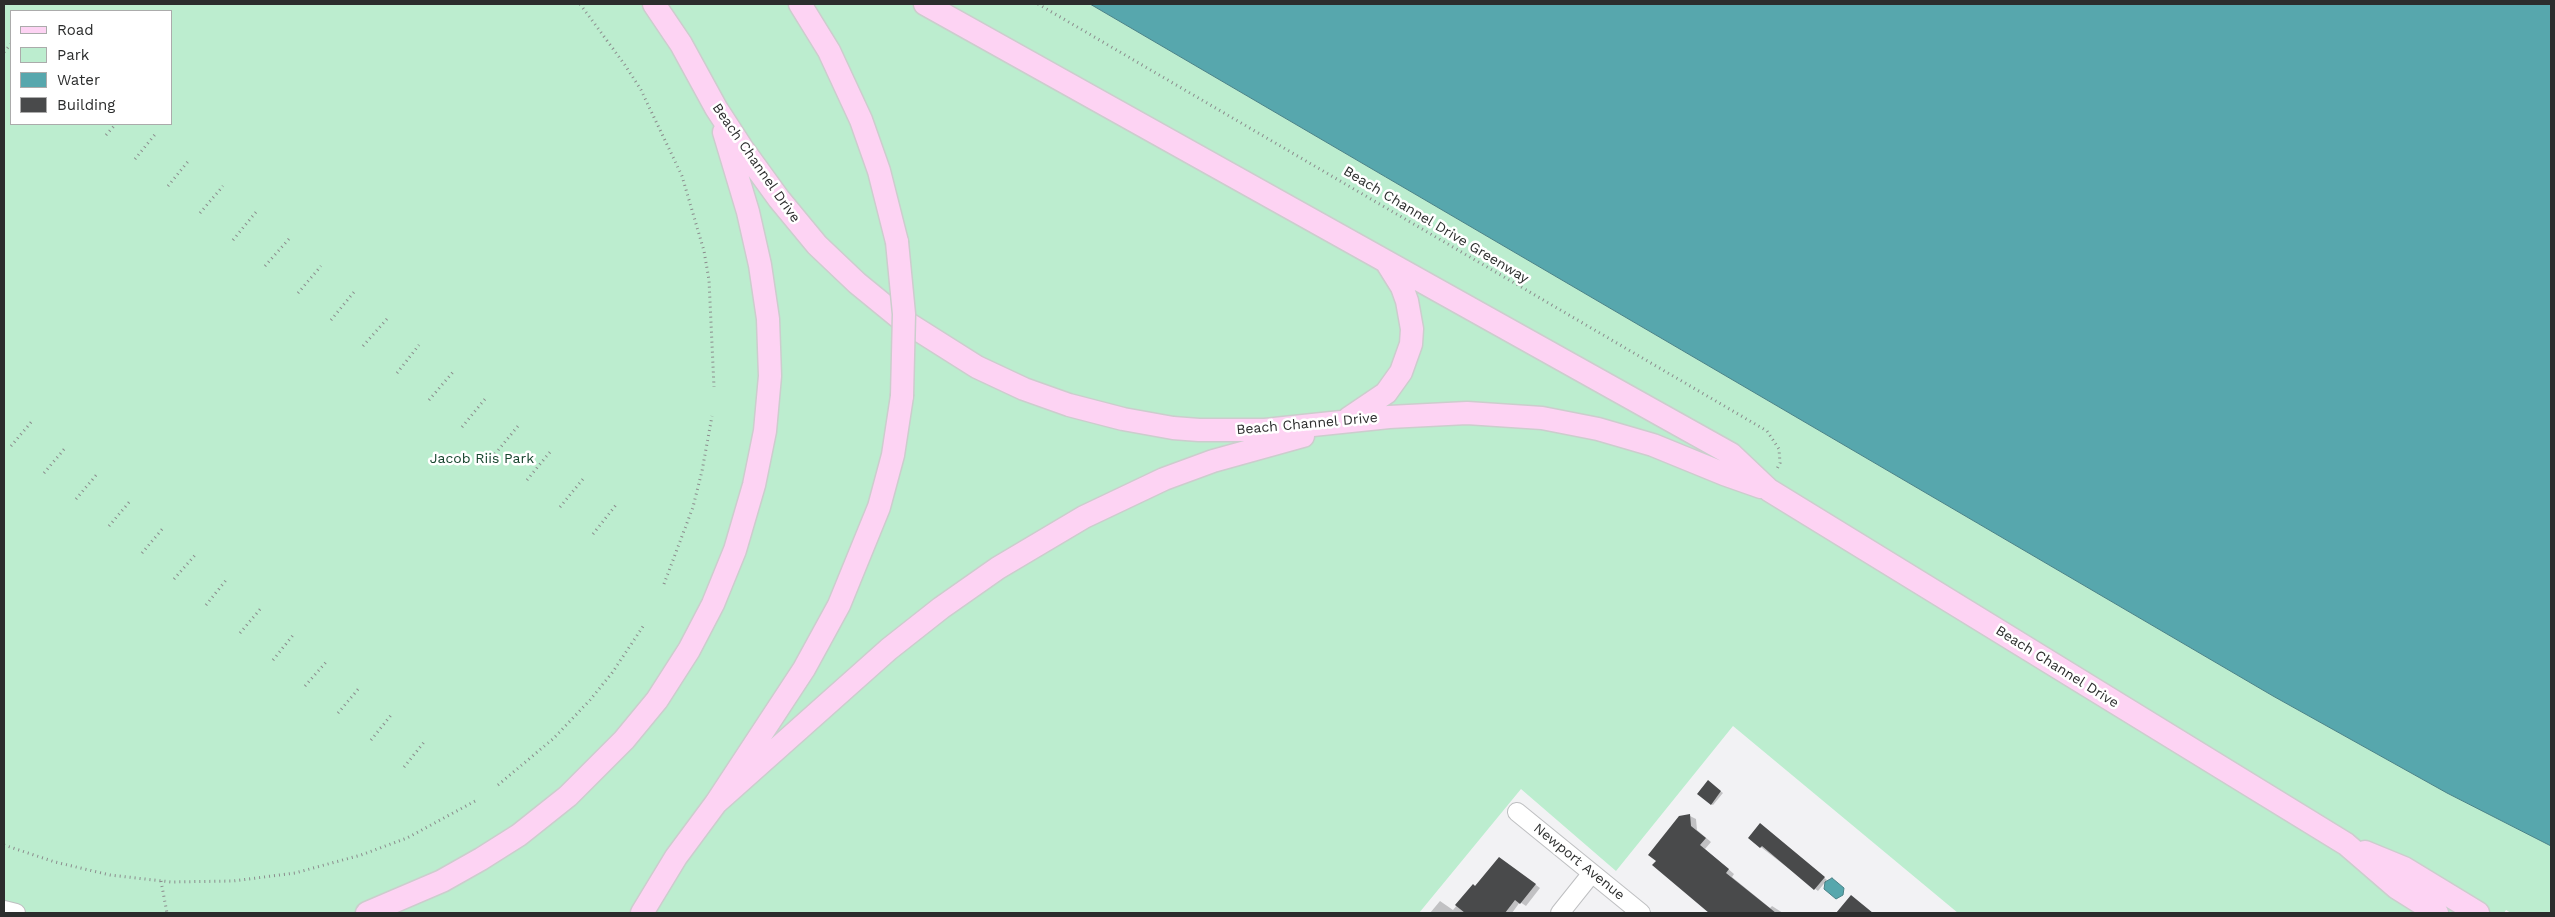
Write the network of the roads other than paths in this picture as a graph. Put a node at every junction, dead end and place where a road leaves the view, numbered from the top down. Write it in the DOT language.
graph roads {
  1 [pos="654,4"];
  2 [pos="800,4"];
  3 [pos="925,4"];
  4 [pos="716,108"];
  5 [pos="1385,260"];
  6 [pos="1341,422"];
  7 [pos="1769,490"];
  8 [pos="716,803"];
  9 [pos="1517,812"];
  10 [pos="2346,844"];
  11 [pos="1592,874"];
  12 [pos="4,910"];
  13 [pos="16,913"];
  14 [pos="367,913"];
  15 [pos="642,913"];
  16 [pos="1560,913"];
  17 [pos="1641,913"];
  18 [pos="2437,913"];
  19 [pos="2478,913"];
  1 -- 4 [label="main road, Beach Channel Drive"];
  2 -- 8 [label="main road, bridge"];
  3 -- 5 [label="main road, Beach Channel Drive"];
  4 -- 6 [label="main road, Beach Channel Drive"];
  4 -- 14 [label="main road"];
  5 -- 6 [label="main road"];
  5 -- 7 [label="main road, Beach Channel Drive"];
  6 -- 7 [label="main road, Beach Channel Drive"];
  6 -- 8 [label="main road"];
  7 -- 10 [label="main road, Beach Channel Drive"];
  8 -- 15 [label="main road"];
  9 -- 11 [label="street, Newport Avenue"];
  10 -- 18 [label="main road, Beach Channel Drive"];
  10 -- 19 [label="main road, Beach Channel Drive"];
  11 -- 16 [label="street"];
  11 -- 17 [label="street, Newport Avenue"];
  12 -- 13 [label="street"];
}
